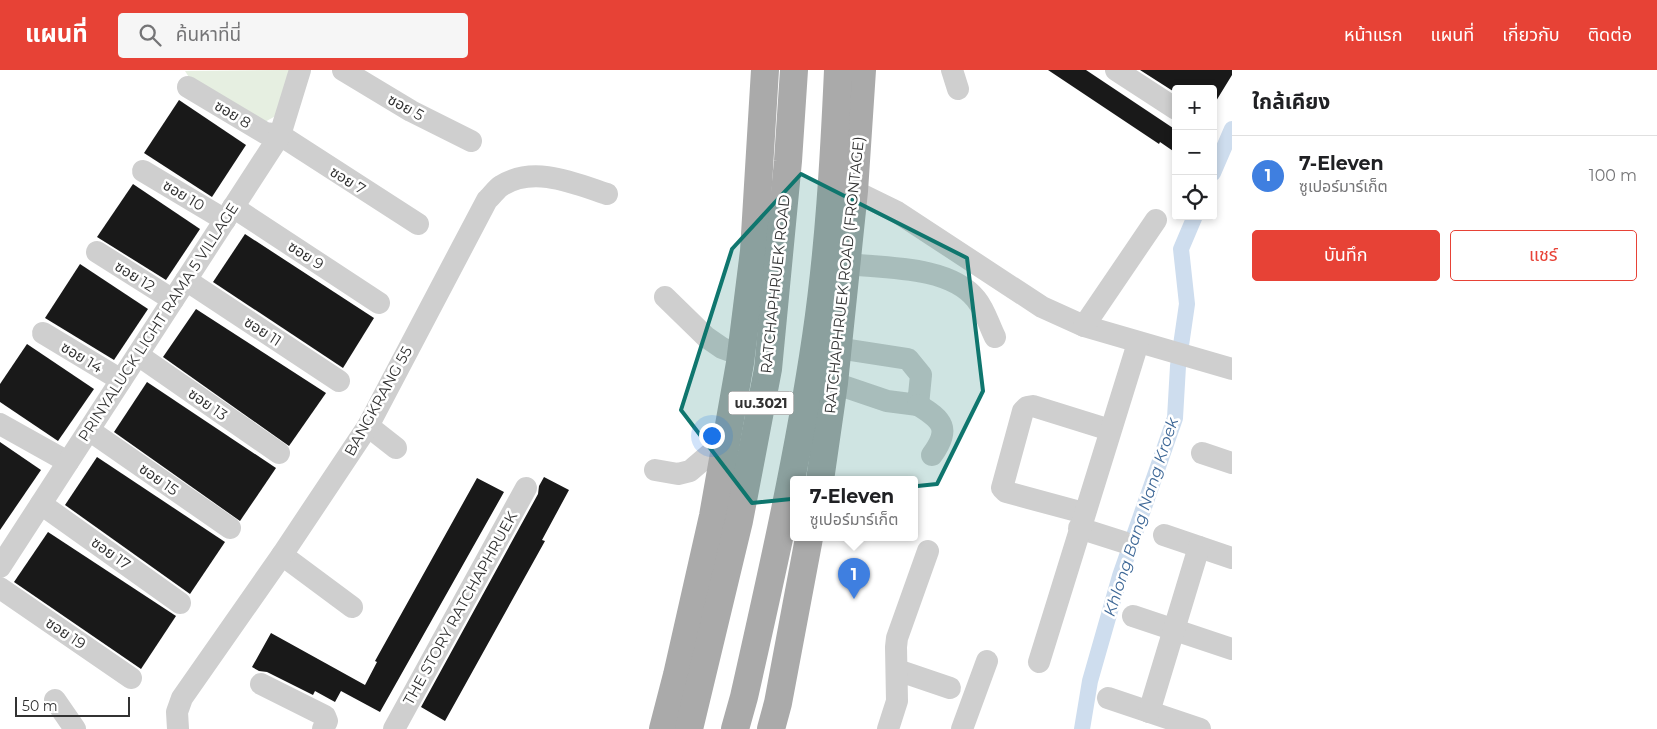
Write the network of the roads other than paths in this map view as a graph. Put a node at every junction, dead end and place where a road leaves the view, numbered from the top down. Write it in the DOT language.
graph roads {
  1 [pos="300,70"];
  2 [pos="343,70"];
  3 [pos="766,70"];
  4 [pos="794,70"];
  5 [pos="838,70"];
  6 [pos="862,70"];
  7 [pos="1116,70"];
  8 [pos="188,87"];
  9 [pos="1172,106"];
  10 [pos="280,135"];
  11 [pos="470,141"];
  12 [pos="143,171"];
  13 [pos="854,190"];
  14 [pos="607,194"];
  15 [pos="229,214"];
  16 [pos="1156,220"];
  17 [pos="418,224"];
  18 [pos="97,252"];
  19 [pos="846,264"];
  20 [pos="186,280"];
  21 [pos="665,297"];
  22 [pos="172,300"];
  23 [pos="379,303"];
  24 [pos="1084,326"];
  25 [pos="43,333"];
  26 [pos="995,337"];
  27 [pos="838,343"];
  28 [pos="1138,343"];
  29 [pos="138,355"];
  30 [pos="741,359"];
  31 [pos="1232,369"];
  32 [pos="121,380"];
  33 [pos="339,381"];
  34 [pos="834,384"];
  35 [pos="918,405"];
  36 [pos="0,424"];
  37 [pos="368,426"];
  38 [pos="89,430"];
  39 [pos="1110,430"];
  40 [pos="725,446"];
  41 [pos="396,448"];
  42 [pos="279,453"];
  43 [pos="1202,453"];
  44 [pos="932,454"];
  45 [pos="68,462"];
  46 [pos="796,463"];
  47 [pos="1232,463"];
  48 [pos="656,470"];
  49 [pos="793,476"];
  50 [pos="821,476"];
  51 [pos="526,488"];
  52 [pos="790,490"];
  53 [pos="41,504"];
  54 [pos="1081,521"];
  55 [pos="739,522"];
  56 [pos="230,528"];
  57 [pos="1164,535"];
  58 [pos="8,538"];
  59 [pos="808,541"];
  60 [pos="1123,542"];
  61 [pos="1199,547"];
  62 [pos="928,551"];
  63 [pos="282,555"];
  64 [pos="1232,558"];
  65 [pos="0,567"];
  66 [pos="0,588"];
  67 [pos="180,603"];
  68 [pos="352,607"];
  69 [pos="1133,616"];
  70 [pos="1174,630"];
  71 [pos="1232,649"];
  72 [pos="987,661"];
  73 [pos="1039,662"];
  74 [pos="897,670"];
  75 [pos="131,678"];
  76 [pos="261,684"];
  77 [pos="950,688"];
  78 [pos="1108,698"];
  79 [pos="55,700"];
  80 [pos="1149,712"];
  81 [pos="964,721"];
  82 [pos="75,729"];
  83 [pos="178,729"];
  84 [pos="323,729"];
  85 [pos="394,729"];
  86 [pos="663,729"];
  87 [pos="689,729"];
  88 [pos="735,729"];
  89 [pos="771,729"];
  90 [pos="888,729"];
  91 [pos="1200,729"];
  1 -- 10 [label="street, PRINYALUCK LIGHT RAMA 5 VILLAGE"];
  2 -- 11 [label="street, ซอย 5"];
  3 -- 30 [label="main road, นบ.3021"];
  4 -- 55 [label="main road, RATCHAPHRUEK ROAD / นบ.3021"];
  5 -- 46 [label="main road, นบ.3021"];
  6 -- 13 [label="main road, RATCHAPHRUEK ROAD (FRONTAGE)"];
  7 -- 9 [label="street"];
  8 -- 10 [label="street, ซอย 8"];
  10 -- 15 [label="street, PRINYALUCK LIGHT RAMA 5 VILLAGE"];
  10 -- 17 [label="street, ซอย 7"];
  12 -- 15 [label="street, ซอย 10"];
  13 -- 19 [label="main road, RATCHAPHRUEK ROAD (FRONTAGE)"];
  13 -- 24 [label="street"];
  14 -- 37 [label="street, BANGKRANG 55"];
  15 -- 20 [label="street, PRINYALUCK LIGHT RAMA 5 VILLAGE"];
  15 -- 23 [label="street, ซอย 9"];
  16 -- 24 [label="street"];
  18 -- 22 [label="street, ซอย 12"];
  19 -- 26 [label="street"];
  19 -- 27 [label="main road, RATCHAPHRUEK ROAD (FRONTAGE)"];
  20 -- 22 [label="street, PRINYALUCK LIGHT RAMA 5 VILLAGE"];
  20 -- 33 [label="street, ซอย 11"];
  21 -- 30 [label="street"];
  22 -- 29 [label="street, PRINYALUCK LIGHT RAMA 5 VILLAGE"];
  24 -- 28 [label="street"];
  25 -- 32 [label="street, ซอย 14"];
  27 -- 34 [label="main road, RATCHAPHRUEK ROAD (FRONTAGE)"];
  27 -- 35 [label="street"];
  27 -- 46 [label="main road"];
  28 -- 31 [label="street"];
  28 -- 39 [label="street"];
  29 -- 32 [label="street, PRINYALUCK LIGHT RAMA 5 VILLAGE"];
  29 -- 42 [label="street, ซอย 13"];
  30 -- 40 [label="main road, นบ.3021"];
  30 -- 55 [label="main road"];
  32 -- 38 [label="street, PRINYALUCK LIGHT RAMA 5 VILLAGE"];
  34 -- 35 [label="street"];
  34 -- 50 [label="main road, RATCHAPHRUEK ROAD (FRONTAGE)"];
  35 -- 44 [label="street"];
  36 -- 45 [label="street"];
  37 -- 41 [label="street"];
  37 -- 63 [label="street, BANGKRANG 55"];
  38 -- 45 [label="street, PRINYALUCK LIGHT RAMA 5 VILLAGE"];
  38 -- 56 [label="street, ซอย 15"];
  39 -- 54 [label="street"];
  39 -- 54 [label="street"];
  40 -- 48 [label="street"];
  40 -- 86 [label="main road, นบ.3021"];
  43 -- 47 [label="street"];
  45 -- 53 [label="street, PRINYALUCK LIGHT RAMA 5 VILLAGE"];
  46 -- 49 [label="main road, นบ.3021"];
  51 -- 85 [label="street, THE STORY RATCHAPHRUEK"];
  52 -- 88 [label="main road, นบ.3021"];
  53 -- 58 [label="street, PRINYALUCK LIGHT RAMA 5 VILLAGE"];
  53 -- 67 [label="street, ซอย 17"];
  54 -- 60 [label="street"];
  54 -- 73 [label="street"];
  55 -- 87 [label="main road, RATCHAPHRUEK ROAD / นบ.3021"];
  57 -- 61 [label="street"];
  58 -- 65 [label="street, PRINYALUCK LIGHT RAMA 5 VILLAGE"];
  59 -- 89 [label="main road"];
  61 -- 64 [label="street"];
  61 -- 70 [label="street"];
  62 -- 74 [label="street"];
  63 -- 68 [label="street"];
  63 -- 83 [label="street, BANGKRANG 55"];
  66 -- 75 [label="street, ซอย 19"];
  69 -- 70 [label="street"];
  70 -- 71 [label="street"];
  70 -- 80 [label="street"];
  72 -- 81 [label="street"];
  74 -- 77 [label="street"];
  74 -- 90 [label="street"];
  76 -- 84 [label="street"];
  78 -- 80 [label="street"];
  79 -- 82 [label="street"];
  80 -- 91 [label="street"];
}
